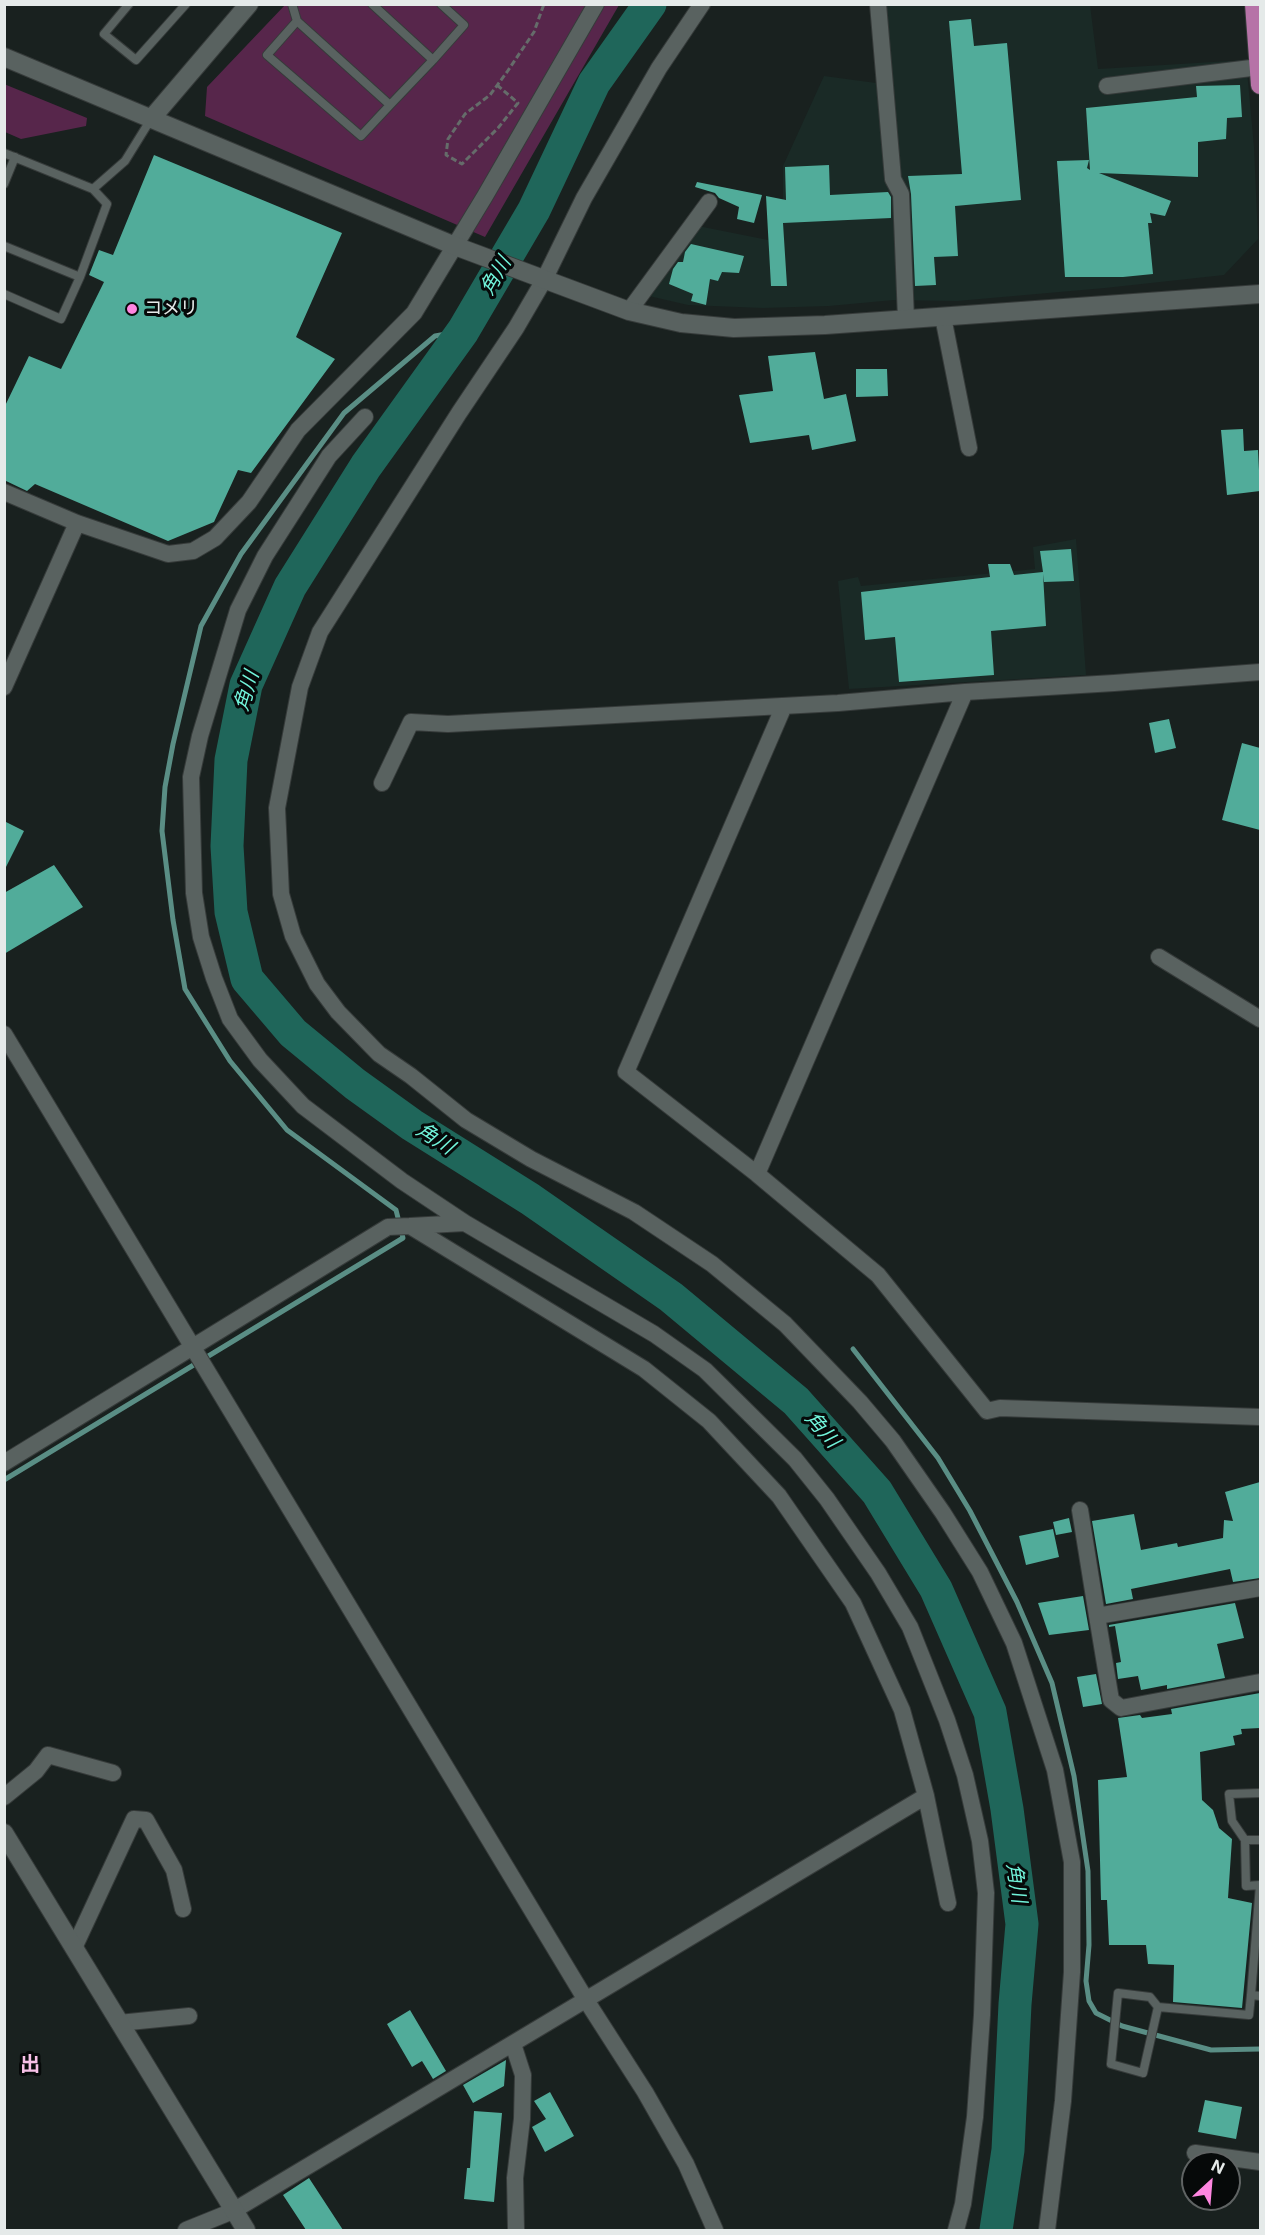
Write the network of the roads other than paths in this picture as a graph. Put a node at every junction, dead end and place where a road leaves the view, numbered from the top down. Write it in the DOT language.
graph roads {
  1 [pos="129,4"];
  2 [pos="186,4"];
  3 [pos="249,4"];
  4 [pos="292,4"];
  5 [pos="372,4"];
  6 [pos="441,4"];
  7 [pos="596,4"];
  8 [pos="702,4"];
  9 [pos="878,4"];
  10 [pos="1254,4"];
  11 [pos="297,21"];
  12 [pos="4,57"];
  13 [pos="433,60"];
  14 [pos="1260,76"];
  15 [pos="1107,86"];
  16 [pos="390,105"];
  17 [pos="151,119"];
  18 [pos="4,153"];
  19 [pos="15,158"];
  20 [pos="4,184"];
  21 [pos="93,189"];
  22 [pos="709,202"];
  23 [pos="4,246"];
  24 [pos="455,246"];
  25 [pos="80,277"];
  26 [pos="541,279"];
  27 [pos="4,294"];
  28 [pos="1260,294"];
  29 [pos="628,311"];
  30 [pos="943,317"];
  31 [pos="906,319"];
  32 [pos="365,417"];
  33 [pos="969,448"];
  34 [pos="4,492"];
  35 [pos="77,523"];
  36 [pos="1260,672"];
  37 [pos="4,687"];
  38 [pos="965,692"];
  39 [pos="784,706"];
  40 [pos="382,783"];
  41 [pos="1159,957"];
  42 [pos="1260,1019"];
  43 [pos="4,1034"];
  44 [pos="757,1174"];
  45 [pos="465,1223"];
  46 [pos="410,1226"];
  47 [pos="192,1347"];
  48 [pos="1260,1417"];
  49 [pos="4,1463"];
  50 [pos="1080,1510"];
  51 [pos="1260,1588"];
  52 [pos="1097,1617"];
  53 [pos="1260,1682"];
  54 [pos="113,1773"];
  55 [pos="1260,1793"];
  56 [pos="926,1796"];
  57 [pos="4,1797"];
  58 [pos="4,1833"];
  59 [pos="1245,1840"];
  60 [pos="1260,1840"];
  61 [pos="948,1903"];
  62 [pos="183,1909"];
  63 [pos="74,1948"];
  64 [pos="1256,1995"];
  65 [pos="586,2000"];
  66 [pos="1158,2007"];
  67 [pos="189,2016"];
  68 [pos="119,2023"];
  69 [pos="513,2043"];
  70 [pos="1241,2159"];
  71 [pos="1260,2162"];
  72 [pos="233,2211"];
  73 [pos="186,2230"];
  74 [pos="246,2230"];
  75 [pos="516,2230"];
  76 [pos="715,2230"];
  77 [pos="956,2230"];
  78 [pos="1047,2230"];
  1 -- 2 [label="lane"];
  3 -- 17 [label="street"];
  4 -- 11 [label="lane"];
  5 -- 13 [label="lane"];
  6 -- 13 [label="lane"];
  7 -- 24 [label="street"];
  8 -- 26 [label="street"];
  9 -- 31 [label="street"];
  10 -- 14 [label="main road"];
  11 -- 16 [label="lane"];
  11 -- 16 [label="lane"];
  12 -- 17 [label="street"];
  13 -- 16 [label="lane"];
  14 -- 15 [label="street"];
  17 -- 21 [label="lane"];
  17 -- 24 [label="street"];
  18 -- 19 [label="lane"];
  19 -- 20 [label="lane"];
  19 -- 21 [label="lane"];
  21 -- 25 [label="lane"];
  22 -- 29 [label="street"];
  23 -- 25 [label="lane"];
  24 -- 26 [label="street"];
  24 -- 35 [label="street"];
  25 -- 27 [label="lane"];
  26 -- 29 [label="street"];
  26 -- 78 [label="street"];
  28 -- 30 [label="street"];
  29 -- 31 [label="street"];
  30 -- 31 [label="street"];
  30 -- 33 [label="street"];
  32 -- 45 [label="street"];
  34 -- 35 [label="street"];
  35 -- 37 [label="street"];
  36 -- 38 [label="street"];
  38 -- 39 [label="street"];
  38 -- 44 [label="street"];
  39 -- 40 [label="street"];
  39 -- 44 [label="street"];
  41 -- 42 [label="street"];
  43 -- 47 [label="street"];
  44 -- 48 [label="street"];
  45 -- 46 [label="street"];
  45 -- 77 [label="street"];
  46 -- 47 [label="street"];
  46 -- 56 [label="street"];
  47 -- 49 [label="street"];
  47 -- 65 [label="street"];
  50 -- 52 [label="street"];
  51 -- 52 [label="street"];
  52 -- 53 [label="street"];
  54 -- 57 [label="street"];
  55 -- 59 [label="lane"];
  56 -- 61 [label="street"];
  56 -- 65 [label="street"];
  58 -- 63 [label="street"];
  59 -- 60 [label="lane"];
  59 -- 64 [label="lane"];
  62 -- 63 [label="street"];
  63 -- 68 [label="street"];
  64 -- 66 [label="lane"];
  65 -- 69 [label="street"];
  65 -- 76 [label="street"];
  66 -- 66 [label="lane"];
  67 -- 68 [label="street"];
  68 -- 72 [label="street"];
  69 -- 72 [label="street"];
  69 -- 75 [label="street"];
  70 -- 71 [label="street"];
  72 -- 73 [label="street"];
  72 -- 74 [label="street"];
}
